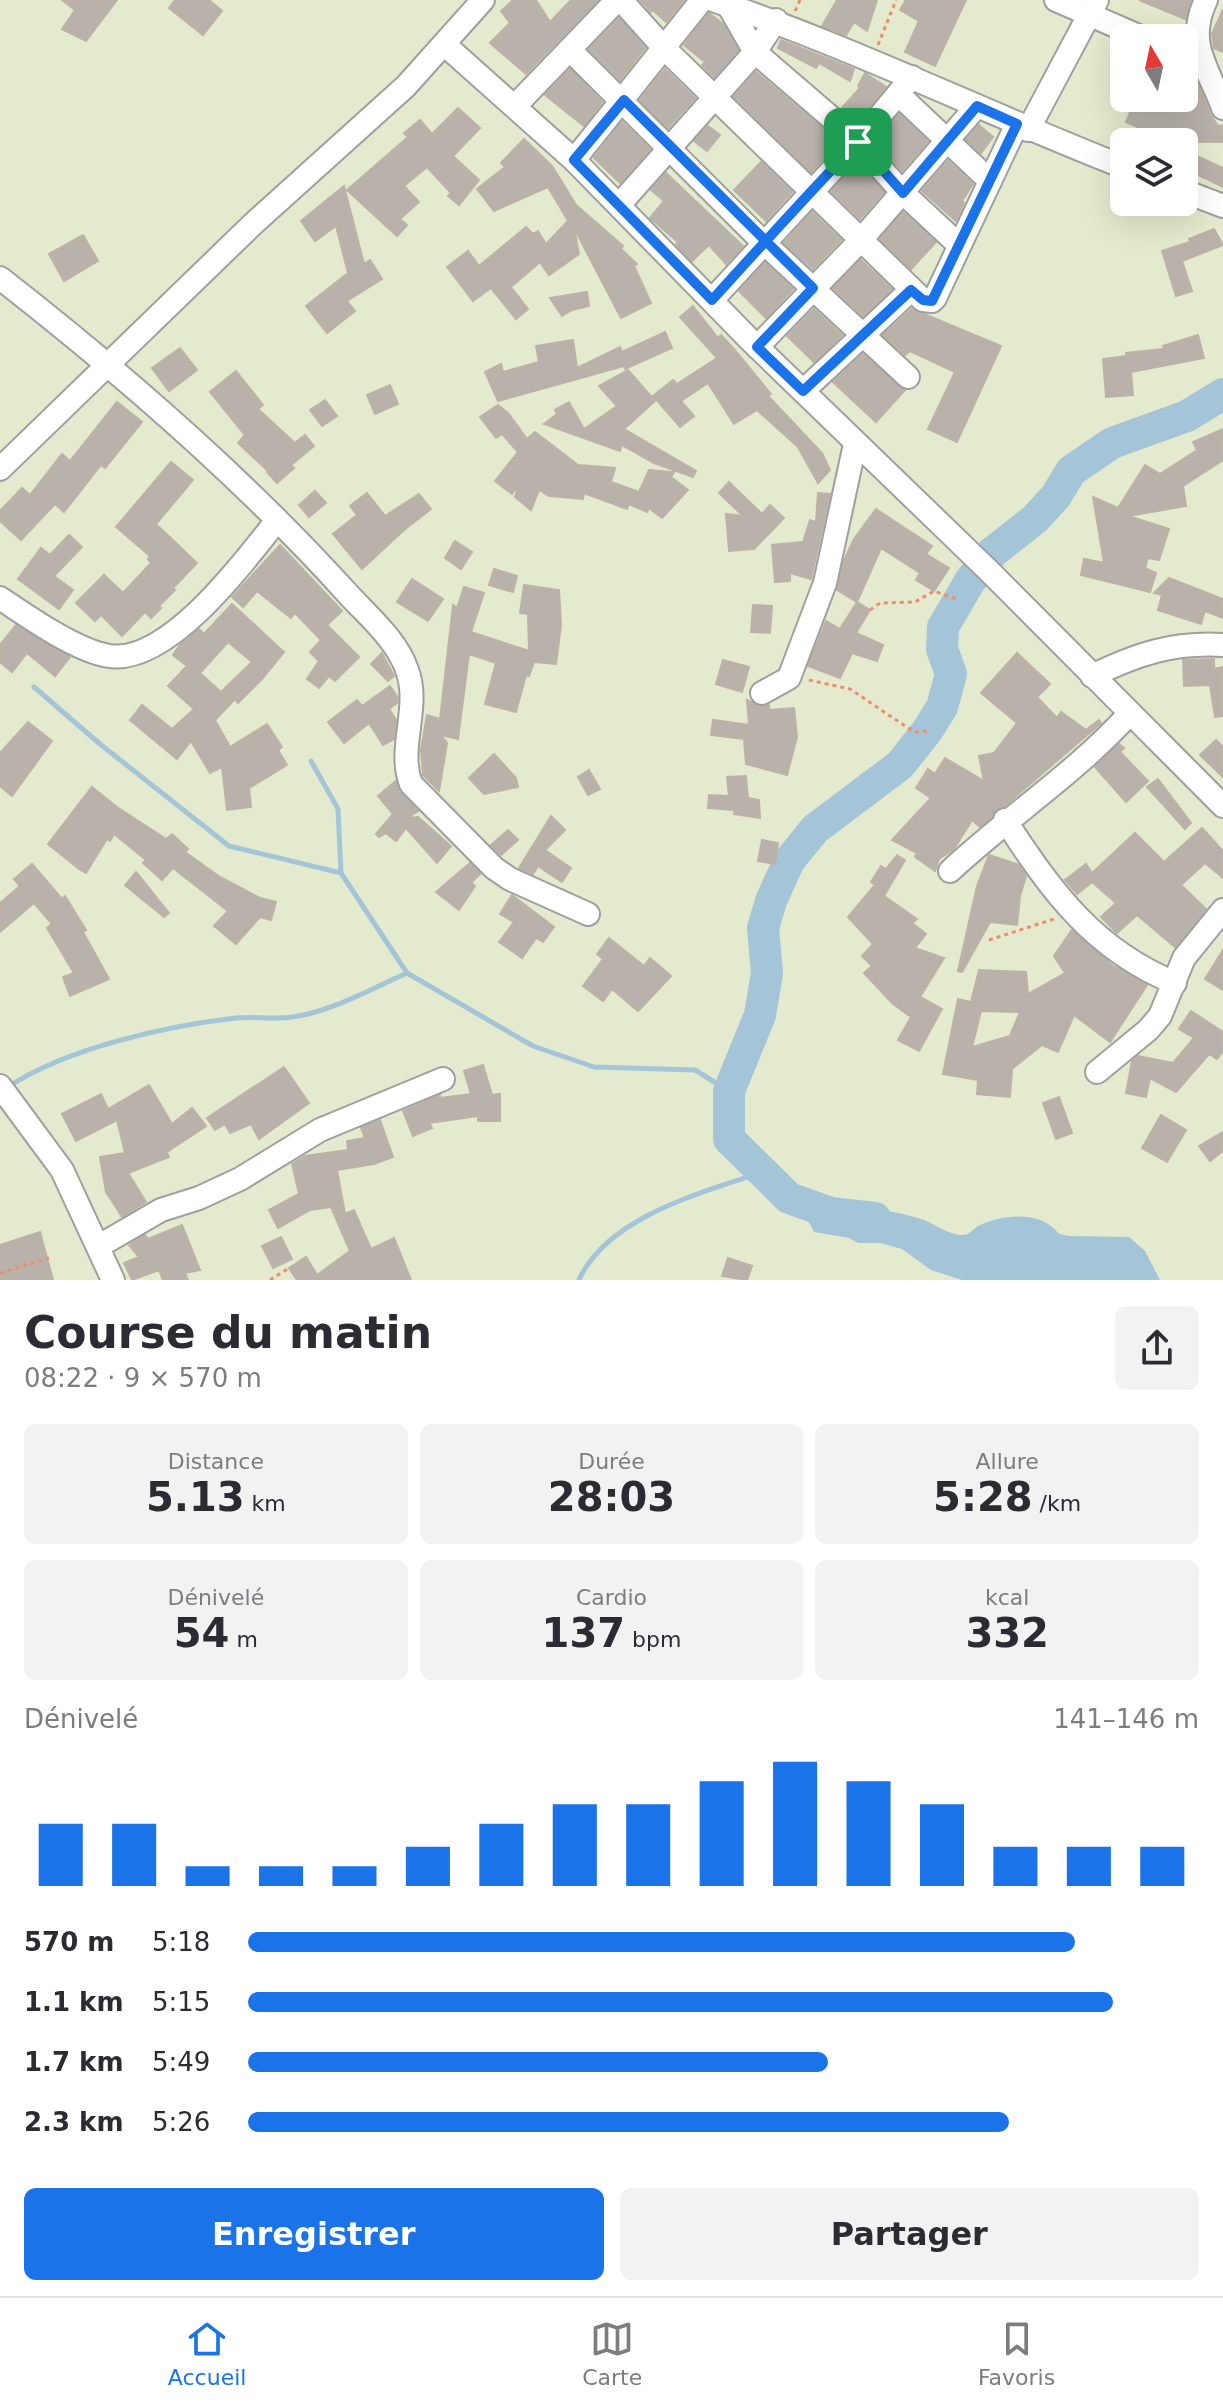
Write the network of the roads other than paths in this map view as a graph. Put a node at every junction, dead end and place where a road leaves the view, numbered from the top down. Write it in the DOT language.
graph roads {
  1 [pos="483,0"];
  2 [pos="619,0"];
  3 [pos="702,0"];
  4 [pos="1056,0"];
  5 [pos="1206,0"];
  6 [pos="720,2"];
  7 [pos="1094,8"];
  8 [pos="776,20"];
  9 [pos="1120,24"];
  10 [pos="1198,34"];
  11 [pos="445,45"];
  12 [pos="664,48"];
  13 [pos="570,50"];
  14 [pos="755,52"];
  15 [pos="1198,62"];
  16 [pos="1198,68"];
  17 [pos="1223,72"];
  18 [pos="905,86"];
  19 [pos="715,96"];
  20 [pos="624,100"];
  21 [pos="516,105"];
  22 [pos="977,106"];
  23 [pos="1223,108"];
  24 [pos="1022,127"];
  25 [pos="858,142"];
  26 [pos="948,143"];
  27 [pos="670,146"];
  28 [pos="574,160"];
  29 [pos="1110,162"];
  30 [pos="990,181"];
  31 [pos="811,191"];
  32 [pos="903,193"];
  33 [pos="1198,196"];
  34 [pos="619,205"];
  35 [pos="1223,206"];
  36 [pos="860,241"];
  37 [pos="764,243"];
  38 [pos="959,245"];
  39 [pos="0,278"];
  40 [pos="813,288"];
  41 [pos="911,290"];
  42 [pos="712,300"];
  43 [pos="864,337"];
  44 [pos="757,347"];
  45 [pos="110,364"];
  46 [pos="908,377"];
  47 [pos="803,391"];
  48 [pos="855,444"];
  49 [pos="0,469"];
  50 [pos="277,520"];
  51 [pos="0,598"];
  52 [pos="1223,645"];
  53 [pos="1092,676"];
  54 [pos="762,693"];
  55 [pos="1130,713"];
  56 [pos="1223,806"];
  57 [pos="1005,820"];
  58 [pos="950,871"];
  59 [pos="1223,910"];
  60 [pos="588,914"];
  61 [pos="1175,983"];
  62 [pos="1097,1072"];
  63 [pos="443,1079"];
  64 [pos="0,1086"];
  65 [pos="99,1246"];
  66 [pos="113,1280"];
  1 -- 11 [label="street"];
  2 -- 12 [label="street"];
  2 -- 13 [label="street"];
  3 -- 12 [label="street"];
  4 -- 7 [label="street"];
  5 -- 10 [label="street"];
  6 -- 8 [label="street"];
  6 -- 14 [label="street"];
  7 -- 9 [label="street"];
  7 -- 24 [label="street"];
  8 -- 14 [label="street"];
  8 -- 18 [label="street"];
  11 -- 21 [label="street"];
  11 -- 45 [label="street"];
  12 -- 19 [label="street"];
  12 -- 20 [label="street"];
  13 -- 20 [label="street"];
  13 -- 21 [label="street"];
  14 -- 19 [label="street"];
  14 -- 25 [label="street"];
  15 -- 17 [label="street"];
  16 -- 23 [label="street"];
  18 -- 22 [label="street"];
  18 -- 25 [label="street"];
  18 -- 26 [label="street"];
  19 -- 27 [label="street"];
  19 -- 31 [label="street"];
  20 -- 27 [label="street"];
  20 -- 28 [label="street"];
  21 -- 28 [label="street"];
  22 -- 24 [label="street"];
  22 -- 26 [label="street"];
  24 -- 29 [label="street"];
  24 -- 30 [label="street"];
  25 -- 31 [label="street"];
  25 -- 32 [label="street"];
  26 -- 30 [label="street"];
  26 -- 32 [label="street"];
  27 -- 34 [label="street"];
  27 -- 37 [label="street"];
  28 -- 34 [label="street"];
  30 -- 38 [label="street"];
  31 -- 36 [label="street"];
  31 -- 37 [label="street"];
  32 -- 36 [label="street"];
  32 -- 38 [label="street"];
  33 -- 35 [label="street"];
  34 -- 42 [label="street"];
  36 -- 40 [label="street"];
  36 -- 41 [label="street"];
  37 -- 40 [label="street"];
  37 -- 42 [label="street"];
  38 -- 41 [label="street"];
  39 -- 45 [label="street"];
  40 -- 43 [label="street"];
  40 -- 44 [label="street"];
  41 -- 43 [label="street"];
  42 -- 44 [label="street"];
  43 -- 46 [label="street"];
  43 -- 47 [label="street"];
  44 -- 47 [label="street"];
  45 -- 49 [label="street"];
  45 -- 50 [label="street"];
  47 -- 48 [label="street"];
  48 -- 53 [label="street"];
  48 -- 54 [label="street"];
  50 -- 51 [label="street"];
  50 -- 60 [label="street"];
  52 -- 53 [label="street"];
  53 -- 55 [label="street"];
  55 -- 56 [label="street"];
  55 -- 57 [label="street"];
  57 -- 58 [label="street"];
  57 -- 61 [label="street"];
  59 -- 61 [label="street"];
  61 -- 62 [label="street"];
  63 -- 65 [label="street"];
  64 -- 65 [label="street"];
  65 -- 66 [label="street"];
}
